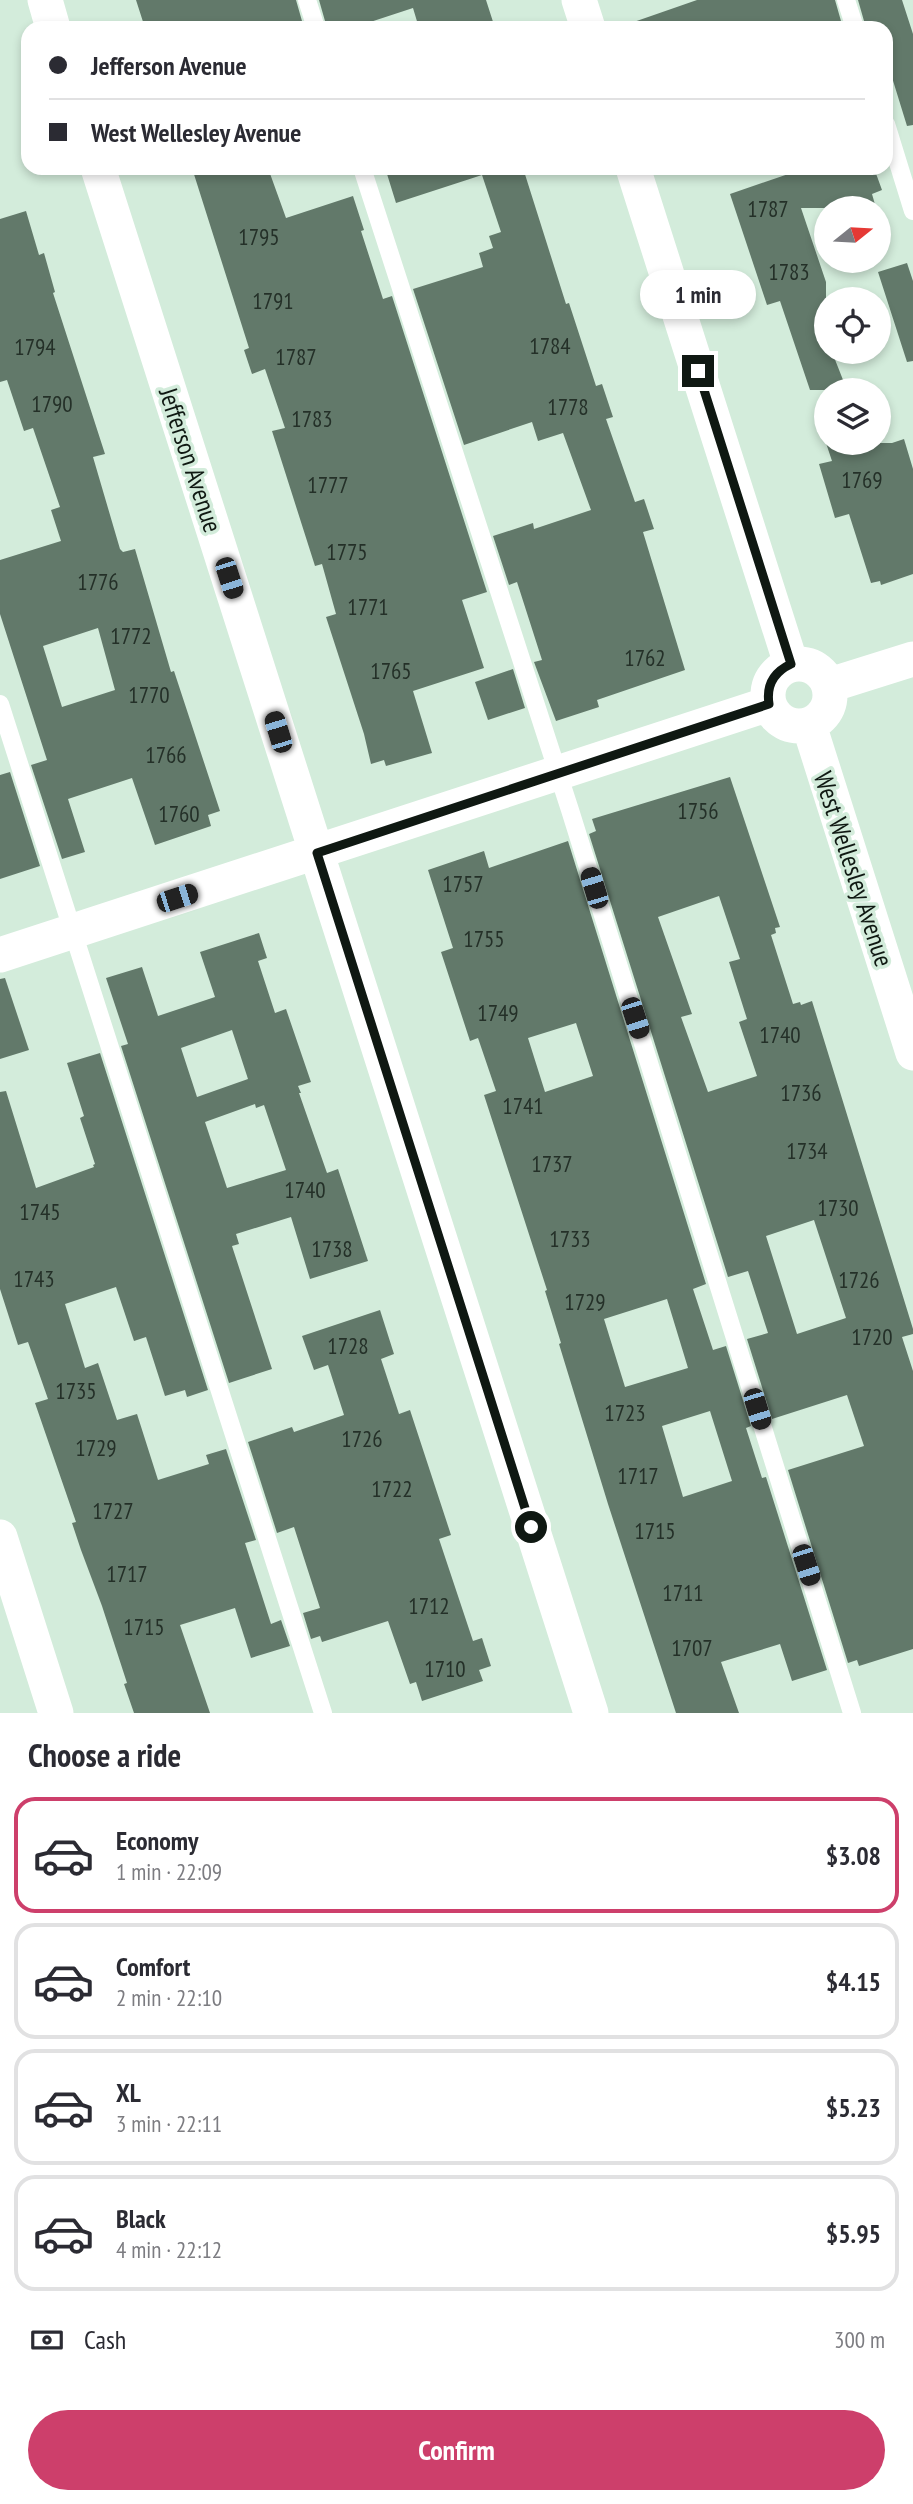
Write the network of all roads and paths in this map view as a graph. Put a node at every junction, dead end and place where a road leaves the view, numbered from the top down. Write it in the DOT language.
graph roads {
  1 [pos="44,0"];
  2 [pos="307,0"];
  3 [pos="579,0"];
  4 [pos="846,0"];
  5 [pos="51,21"];
  6 [pos="314,21"];
  7 [pos="586,21"];
  8 [pos="853,21"];
  9 [pos="893,147"];
  10 [pos="100,175"];
  11 [pos="364,175"];
  12 [pos="635,175"];
  13 [pos="913,211"];
  14 [pos="913,659"];
  15 [pos="791,664"];
  16 [pos="830,685"];
  17 [pos="0,704"];
  18 [pos="769,704"];
  19 [pos="809,725"];
  20 [pos="558,774"];
  21 [pos="317,853"];
  22 [pos="73,931"];
  23 [pos="0,955"];
  24 [pos="913,1053"];
  25 [pos="0,1537"];
  26 [pos="56,1713"];
  27 [pos="323,1713"];
  28 [pos="591,1713"];
  29 [pos="852,1713"];
  1 -- 5 [label="street"];
  2 -- 6 [label="lane"];
  3 -- 7 [label="street"];
  4 -- 8 [label="lane"];
  9 -- 13 [label="lane"];
  10 -- 21 [label="street, Jefferson Avenue"];
  11 -- 20 [label="lane"];
  12 -- 15 [label="street"];
  14 -- 16 [label="street"];
  15 -- 16 [label="street"];
  15 -- 18 [label="street"];
  16 -- 19 [label="street"];
  17 -- 22 [label="lane"];
  18 -- 19 [label="street"];
  18 -- 20 [label="street"];
  19 -- 24 [label="street, West Wellesley Avenue"];
  20 -- 21 [label="street"];
  20 -- 29 [label="lane"];
  21 -- 22 [label="street"];
  21 -- 28 [label="street, Jefferson Avenue"];
  22 -- 23 [label="street"];
  22 -- 27 [label="lane"];
  25 -- 26 [label="street"];
}
